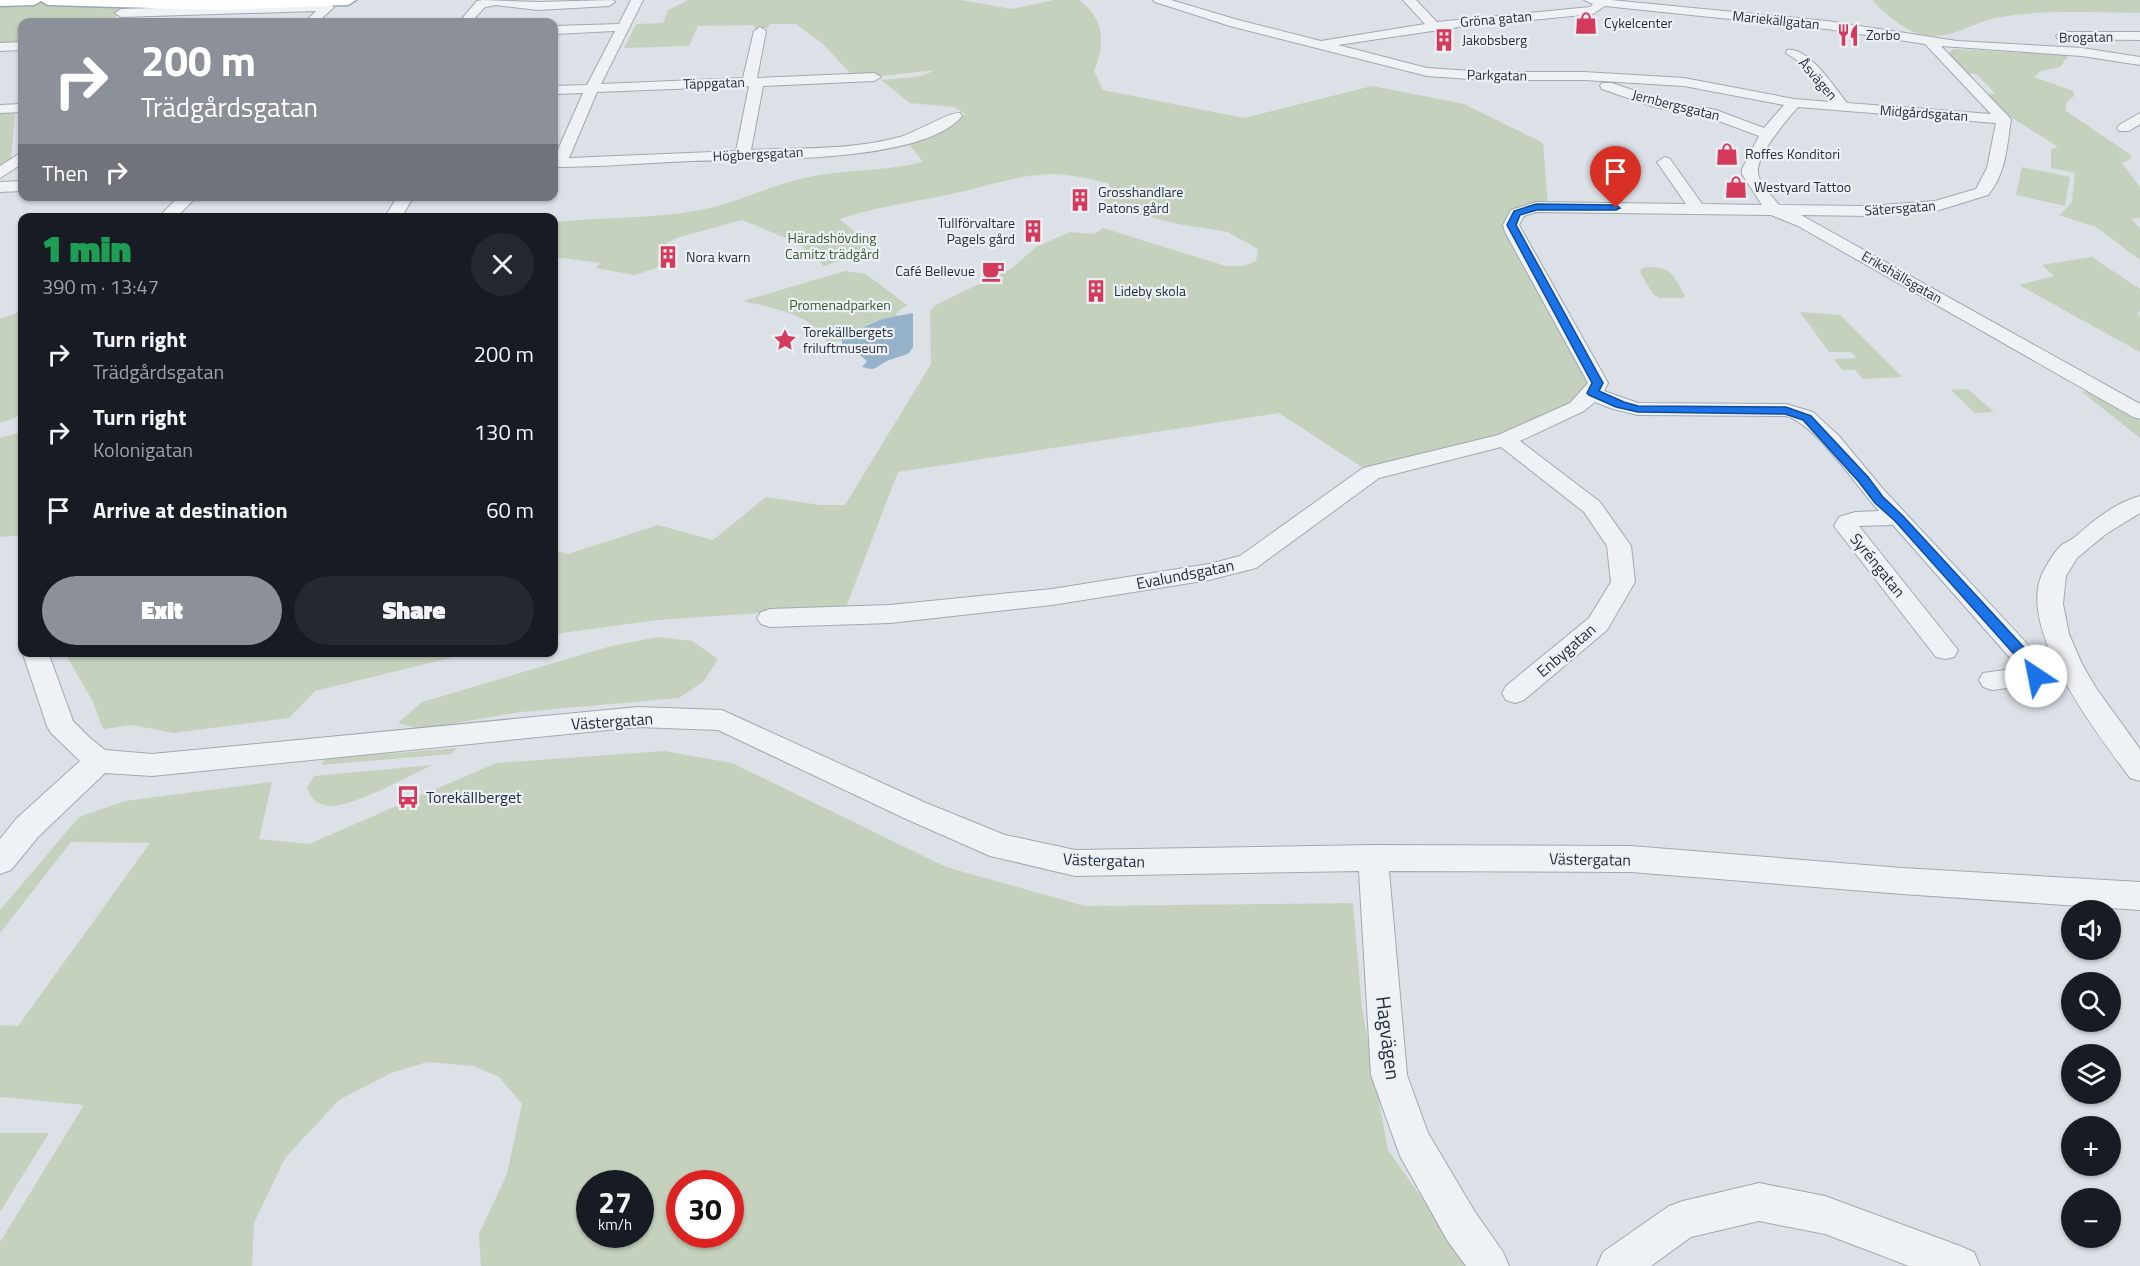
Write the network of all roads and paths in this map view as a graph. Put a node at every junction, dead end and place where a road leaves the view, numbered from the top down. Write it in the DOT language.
graph roads {
  1 [pos="34,0"];
  2 [pos="48,0"];
  3 [pos="159,0"];
  4 [pos="192,0"];
  5 [pos="348,0"];
  6 [pos="637,0"];
  7 [pos="1159,0"];
  8 [pos="1409,0"];
  9 [pos="0,1"];
  10 [pos="609,2"];
  11 [pos="1595,2"];
  12 [pos="121,13"];
  13 [pos="316,18"];
  14 [pos="469,18"];
  15 [pos="1433,25"];
  16 [pos="624,27"];
  17 [pos="558,30"];
  18 [pos="760,31"];
  19 [pos="2140,36"];
  20 [pos="617,41"];
  21 [pos="1929,41"];
  22 [pos="600,42"];
  23 [pos="1319,45"];
  24 [pos="18,46"];
  25 [pos="0,47"];
  26 [pos="2052,51"];
  27 [pos="1792,53"];
  28 [pos="2140,61"];
  29 [pos="1584,76"];
  30 [pos="874,78"];
  31 [pos="753,82"];
  32 [pos="592,88"];
  33 [pos="558,90"];
  34 [pos="1794,103"];
  35 [pos="1843,107"];
  36 [pos="18,108"];
  37 [pos="0,109"];
  38 [pos="956,116"];
  39 [pos="2140,117"];
  40 [pos="2004,119"];
  41 [pos="2140,132"];
  42 [pos="1767,134"];
  43 [pos="742,154"];
  44 [pos="18,160"];
  45 [pos="558,161"];
  46 [pos="1665,162"];
  47 [pos="558,163"];
  48 [pos="0,172"];
  49 [pos="18,186"];
  50 [pos="0,187"];
  51 [pos="184,201"];
  52 [pos="1697,208"];
  53 [pos="1774,210"];
  54 [pos="171,213"];
  55 [pos="1592,393"];
  56 [pos="2140,413"];
  57 [pos="1505,440"];
  58 [pos="2140,503"];
  59 [pos="1899,518"];
  60 [pos="770,618"];
  61 [pos="1945,650"];
  62 [pos="37,657"];
  63 [pos="1992,680"];
  64 [pos="1515,693"];
  65 [pos="99,761"];
  66 [pos="2140,770"];
  67 [pos="1373,858"];
  68 [pos="0,861"];
  69 [pos="2140,896"];
  70 [pos="1489,1266"];
  71 [pos="1617,1266"];
  72 [pos="1960,1266"];
  1 -- 9 [label="main road"];
  2 -- 5 [label="main road"];
  3 -- 4 [label="main road"];
  6 -- 16 [label="street"];
  7 -- 23 [label="street, Parkgatan"];
  8 -- 15 [label="street"];
  10 -- 14 [label="street"];
  11 -- 15 [label="street, Gröna gatan"];
  11 -- 21 [label="street, Mariekällgatan"];
  12 -- 13 [label="street"];
  15 -- 23 [label="street, Gröna gatan"];
  16 -- 17 [label="street"];
  16 -- 20 [label="street"];
  18 -- 31 [label="street"];
  19 -- 26 [label="street, Brogatan"];
  20 -- 22 [label="street"];
  20 -- 32 [label="street"];
  21 -- 26 [label="street, Mariekällgatan"];
  21 -- 40 [label="street"];
  23 -- 29 [label="street, Parkgatan"];
  24 -- 25 [label="street"];
  26 -- 28 [label="street, Mariekällgatan"];
  27 -- 35 [label="street, Åsvägen"];
  29 -- 34 [label="street, Parkgatan"];
  29 -- 42 [label="street, Jernbergsgatan"];
  30 -- 31 [label="street, Täppgatan"];
  31 -- 32 [label="street, Täppgatan"];
  31 -- 43 [label="street"];
  32 -- 33 [label="street, Täppgatan"];
  32 -- 45 [label="street"];
  34 -- 35 [label="street, Parkgatan"];
  34 -- 42 [label="street"];
  35 -- 40 [label="street, Midgårdsgatan"];
  36 -- 37 [label="street"];
  38 -- 43 [label="street, Högbergsgatan"];
  39 -- 41 [label="street"];
  40 -- 53 [label="street, Sätersgatan"];
  42 -- 53 [label="street"];
  43 -- 47 [label="street, Högbergsgatan"];
  44 -- 48 [label="street"];
  46 -- 52 [label="street"];
  49 -- 50 [label="street"];
  51 -- 54 [label="street"];
  52 -- 53 [label="street"];
  52 -- 55 [label="street"];
  53 -- 56 [label="street, Erikshällsgatan"];
  55 -- 57 [label="street, Evalundsgatan"];
  55 -- 59 [label="street"];
  57 -- 60 [label="street, Evalundsgatan"];
  57 -- 64 [label="street, Enbygatan"];
  58 -- 66 [label="street"];
  59 -- 61 [label="street, Syréngatan"];
  59 -- 63 [label="street"];
  62 -- 65 [label="street"];
  65 -- 67 [label="street, Västergatan"];
  65 -- 68 [label="street"];
  67 -- 69 [label="street, Västergatan"];
  67 -- 70 [label="street, Hagvägen"];
  71 -- 72 [label="street"];
}
